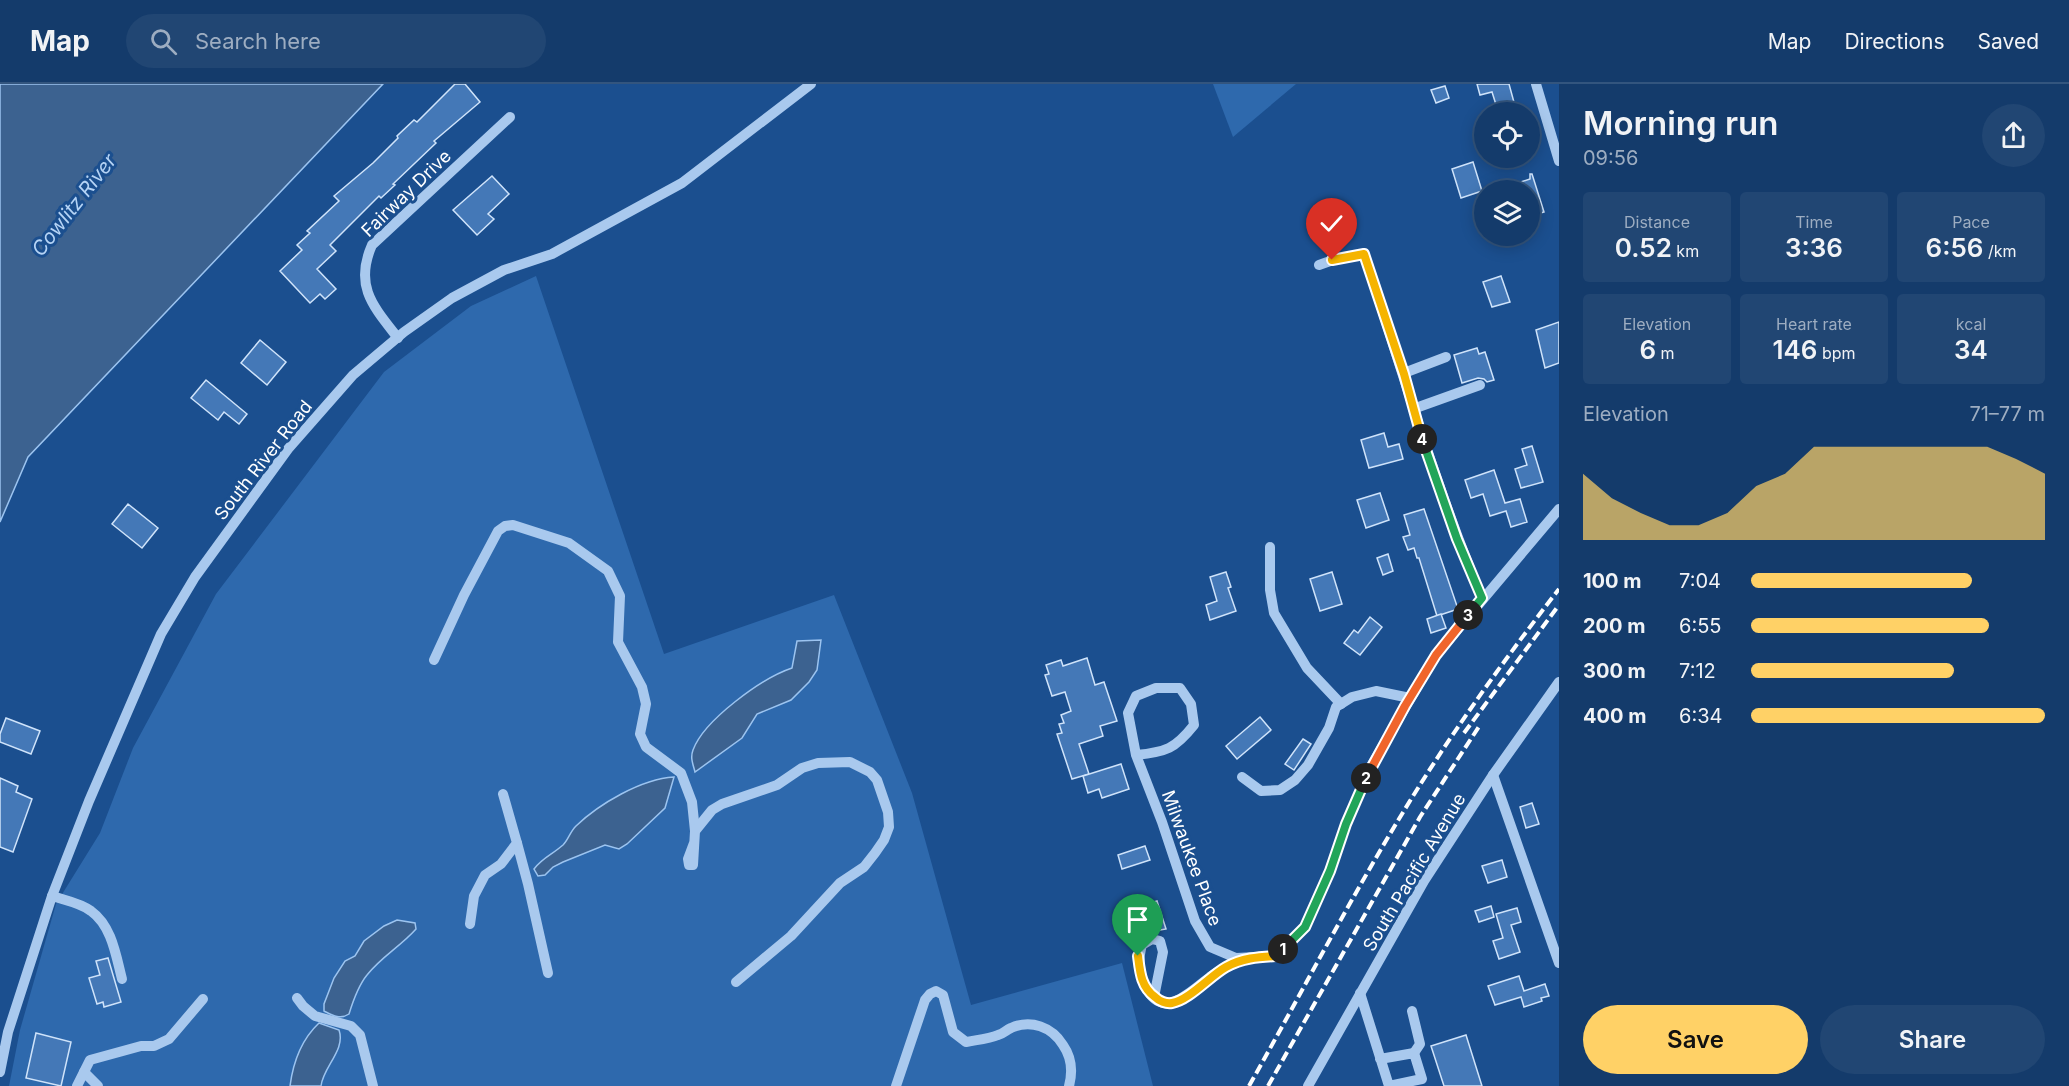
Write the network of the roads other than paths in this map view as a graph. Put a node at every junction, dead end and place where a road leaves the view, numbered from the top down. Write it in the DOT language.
graph roads {
  1 [pos="811,84"];
  2 [pos="1536,84"];
  3 [pos="510,117"];
  4 [pos="1559,161"];
  5 [pos="1319,265"];
  6 [pos="398,338"];
  7 [pos="1446,357"];
  8 [pos="1404,373"];
  9 [pos="1480,385"];
  10 [pos="1413,409"];
  11 [pos="1559,509"];
  12 [pos="1270,547"];
  13 [pos="1482,598"];
  14 [pos="434,660"];
  15 [pos="1559,682"];
  16 [pos="1410,698"];
  17 [pos="1341,704"];
  18 [pos="1136,755"];
  19 [pos="1493,775"];
  20 [pos="1242,777"];
  21 [pos="503,794"];
  22 [pos="695,831"];
  23 [pos="517,843"];
  24 [pos="694,843"];
  25 [pos="52,896"];
  26 [pos="470,924"];
  27 [pos="1249,957"];
  28 [pos="1559,963"];
  29 [pos="548,973"];
  30 [pos="122,979"];
  31 [pos="736,982"];
  32 [pos="1360,993"];
  33 [pos="1155,997"];
  34 [pos="297,998"];
  35 [pos="203,999"];
  36 [pos="1412,1011"];
  37 [pos="1414,1053"];
  38 [pos="1380,1059"];
  39 [pos="0,1072"];
  40 [pos="84,1072"];
  41 [pos="77,1086"];
  42 [pos="98,1086"];
  43 [pos="373,1086"];
  44 [pos="896,1086"];
  45 [pos="1069,1086"];
  46 [pos="1308,1086"];
  47 [pos="1389,1086"];
  1 -- 6 [label="street, South River Road"];
  2 -- 4 [label="street"];
  3 -- 6 [label="street, Fairway Drive"];
  5 -- 8 [label="street"];
  6 -- 25 [label="street, South River Road"];
  7 -- 8 [label="street"];
  8 -- 10 [label="street"];
  9 -- 10 [label="street"];
  10 -- 13 [label="street"];
  11 -- 13 [label="street, Milwaukee Place"];
  12 -- 17 [label="street"];
  13 -- 16 [label="street, Milwaukee Place"];
  14 -- 22 [label="street"];
  15 -- 19 [label="street, South Pacific Avenue"];
  16 -- 17 [label="street"];
  16 -- 27 [label="street, Milwaukee Place"];
  17 -- 20 [label="street"];
  18 -- 18 [label="street"];
  18 -- 27 [label="street, Milwaukee Place"];
  19 -- 28 [label="street"];
  19 -- 32 [label="street, South Pacific Avenue"];
  21 -- 23 [label="street"];
  22 -- 24 [label="street"];
  22 -- 31 [label="street"];
  23 -- 26 [label="street"];
  23 -- 29 [label="street"];
  25 -- 30 [label="street"];
  25 -- 39 [label="street, South River Road"];
  27 -- 33 [label="street"];
  32 -- 38 [label="street"];
  32 -- 46 [label="street, South Pacific Avenue"];
  33 -- 33 [label="street"];
  34 -- 43 [label="street"];
  35 -- 40 [label="street"];
  36 -- 37 [label="street"];
  37 -- 38 [label="street"];
  37 -- 47 [label="street"];
  38 -- 47 [label="street"];
  40 -- 41 [label="street"];
  40 -- 42 [label="street"];
  44 -- 45 [label="street"];
}
